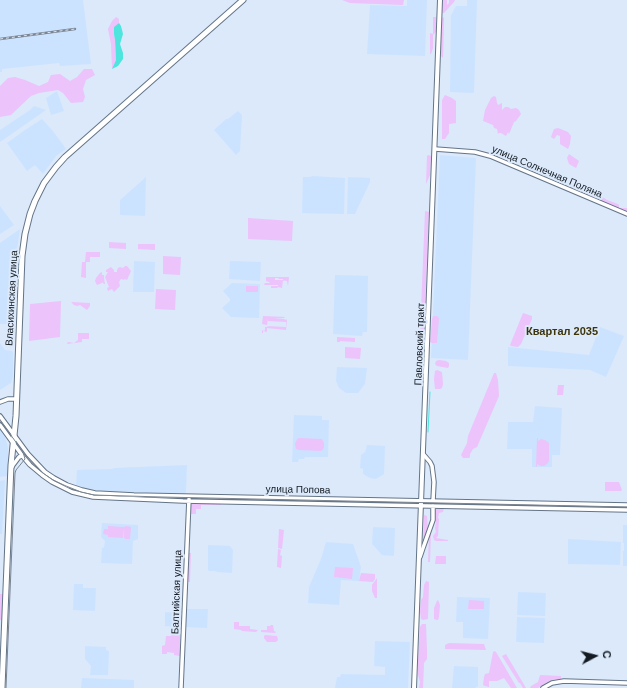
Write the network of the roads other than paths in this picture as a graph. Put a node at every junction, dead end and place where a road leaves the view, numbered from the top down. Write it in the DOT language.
graph roads {
  1 [pos="242,0"];
  2 [pos="440,0"];
  3 [pos="435,149"];
  4 [pos="627,214"];
  5 [pos="17,399"];
  6 [pos="0,402"];
  7 [pos="0,416"];
  8 [pos="0,425"];
  9 [pos="7,434"];
  10 [pos="14,434"];
  11 [pos="13,443"];
  12 [pos="12,451"];
  13 [pos="423,454"];
  14 [pos="22,456"];
  15 [pos="11,470"];
  16 [pos="174,495"];
  17 [pos="189,496"];
  18 [pos="174,500"];
  19 [pos="365,500"];
  20 [pos="188,501"];
  21 [pos="433,501"];
  22 [pos="474,502"];
  23 [pos="421,503"];
  24 [pos="364,504"];
  25 [pos="627,505"];
  26 [pos="433,506"];
  27 [pos="474,507"];
  28 [pos="627,510"];
  29 [pos="419,562"];
  30 [pos="627,683"];
  31 [pos="2,688"];
  32 [pos="181,688"];
  33 [pos="414,688"];
  34 [pos="543,688"];
  1 -- 5 [label="highway, Власихинская улица"];
  2 -- 3 [label="main road, Павловский тракт"];
  3 -- 4 [label="main road, улица Солнечная Поляна"];
  3 -- 13 [label="main road, Павловский тракт"];
  5 -- 6 [label="main road"];
  5 -- 10 [label="highway, Власихинская улица"];
  7 -- 10 [label="main road"];
  8 -- 9 [label="main road, улица Попова"];
  9 -- 11 [label="main road, улица Попова"];
  9 -- 12 [label="main road"];
  10 -- 11 [label="highway, Власихинская улица"];
  10 -- 16 [label="main road, улица Попова"];
  11 -- 12 [label="highway, Власихинская улица"];
  11 -- 14 [label="main road, улица Попова"];
  12 -- 15 [label="highway, Власихинская улица"];
  13 -- 21 [label="main road"];
  13 -- 23 [label="main road, Павловский тракт"];
  14 -- 15 [label="main road"];
  14 -- 18 [label="main road, улица Попова"];
  15 -- 31 [label="highway, Власихинская улица"];
  16 -- 17 [label="main road, улица Попова"];
  16 -- 18 [label="main road"];
  17 -- 19 [label="main road, улица Попова"];
  17 -- 20 [label="main road, Балтийская улица"];
  18 -- 20 [label="main road, улица Попова"];
  19 -- 23 [label="main road, улица Попова"];
  19 -- 24 [label="main road"];
  20 -- 24 [label="main road, улица Попова"];
  20 -- 32 [label="main road, Балтийская улица"];
  21 -- 22 [label="main road, улица Попова"];
  21 -- 23 [label="main road, улица Попова"];
  22 -- 25 [label="main road, улица Попова"];
  22 -- 27 [label="main road"];
  23 -- 24 [label="main road, улица Попова"];
  23 -- 26 [label="main road, улица Попова"];
  23 -- 29 [label="main road, Павловский тракт"];
  26 -- 27 [label="main road, улица Попова"];
  26 -- 29 [label="main road"];
  27 -- 28 [label="main road, улица Попова"];
  29 -- 33 [label="main road, Павловский тракт"];
  30 -- 34 [label="main road"];
}
